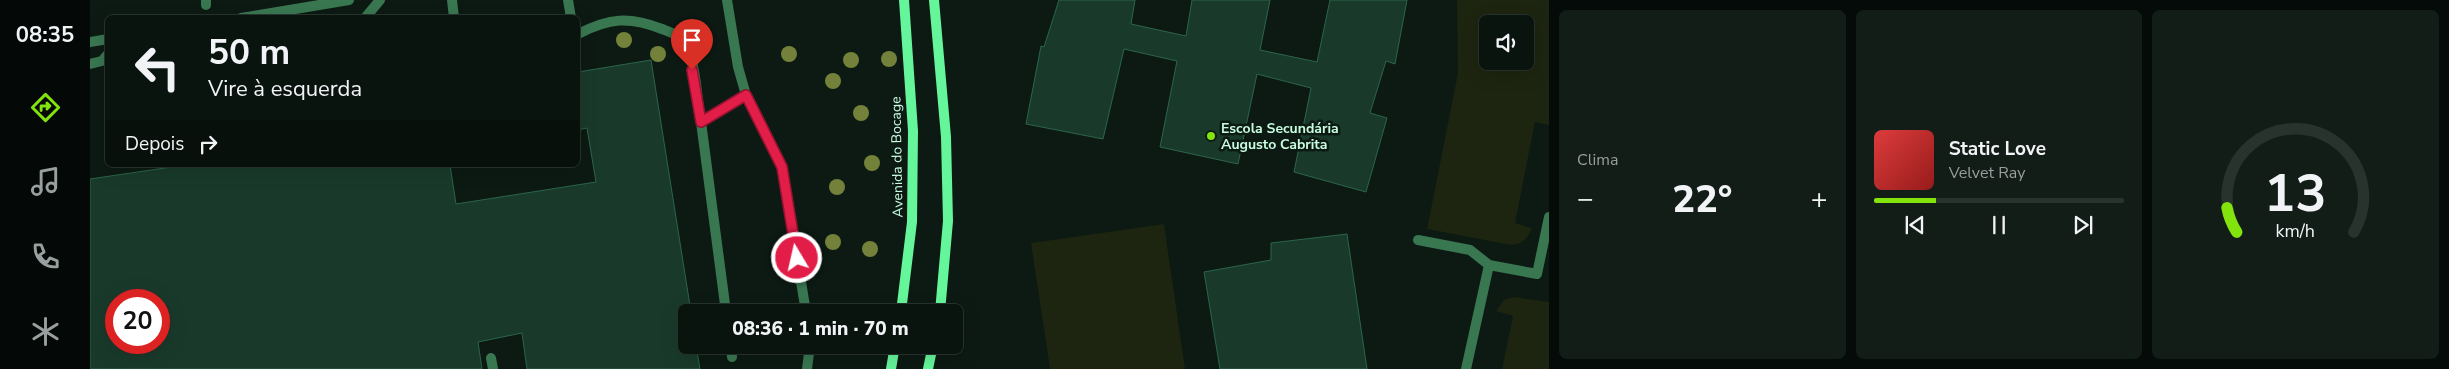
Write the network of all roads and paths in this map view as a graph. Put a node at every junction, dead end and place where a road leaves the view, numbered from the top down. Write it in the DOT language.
graph roads {
  1 [pos="349,0"];
  2 [pos="380,0"];
  3 [pos="452,0"];
  4 [pos="568,0"];
  5 [pos="727,0"];
  6 [pos="904,0"];
  7 [pos="934,0"];
  8 [pos="259,15"];
  9 [pos="368,15"];
  10 [pos="454,15"];
  11 [pos="570,15"];
  12 [pos="580,33"];
  13 [pos="105,40"];
  14 [pos="90,42"];
  15 [pos="105,58"];
  16 [pos="90,64"];
  17 [pos="746,95"];
  18 [pos="701,122"];
  19 [pos="1549,216"];
  20 [pos="1418,240"];
  21 [pos="1489,264"];
  22 [pos="725,304"];
  23 [pos="805,304"];
  24 [pos="902,304"];
  25 [pos="941,304"];
  26 [pos="732,354"];
  27 [pos="809,354"];
  28 [pos="894,354"];
  29 [pos="931,354"];
  30 [pos="732,357"];
  31 [pos="491,358"];
  32 [pos="493,369"];
  33 [pos="807,369"];
  34 [pos="891,369"];
  35 [pos="928,369"];
  36 [pos="1466,369"];
  1 -- 8 [label="street"];
  2 -- 9 [label="street"];
  3 -- 10 [label="street"];
  4 -- 11 [label="street"];
  5 -- 17 [label="street"];
  6 -- 24 [label="main road, Avenida do Bocage"];
  7 -- 25 [label="main road"];
  12 -- 18 [label="street"];
  13 -- 14 [label="street"];
  15 -- 16 [label="street"];
  17 -- 18 [label="street"];
  17 -- 23 [label="street"];
  18 -- 22 [label="street"];
  19 -- 21 [label="street"];
  20 -- 21 [label="street"];
  21 -- 36 [label="street"];
  26 -- 30 [label="street"];
  27 -- 33 [label="street"];
  28 -- 34 [label="main road"];
  29 -- 35 [label="main road"];
  31 -- 32 [label="street"];
}
